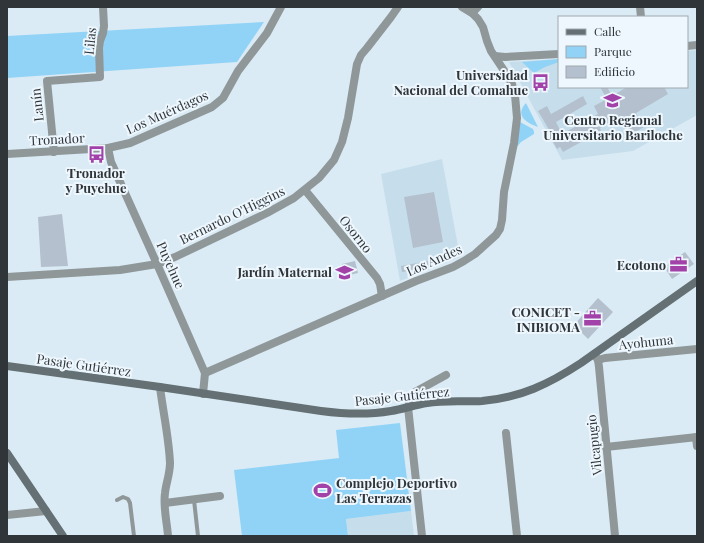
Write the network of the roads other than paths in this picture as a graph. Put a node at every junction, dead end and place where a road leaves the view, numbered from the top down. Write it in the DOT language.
graph roads {
  1 [pos="104,7"];
  2 [pos="281,7"];
  3 [pos="398,7"];
  4 [pos="462,7"];
  5 [pos="475,10"];
  6 [pos="558,54"];
  7 [pos="495,56"];
  8 [pos="47,81"];
  9 [pos="108,148"];
  10 [pos="54,152"];
  11 [pos="7,154"];
  12 [pos="305,190"];
  13 [pos="157,264"];
  14 [pos="7,277"];
  15 [pos="697,281"];
  16 [pos="382,296"];
  17 [pos="697,349"];
  18 [pos="596,357"];
  19 [pos="7,366"];
  20 [pos="205,373"];
  21 [pos="446,375"];
  22 [pos="160,387"];
  23 [pos="203,394"];
  24 [pos="408,408"];
  25 [pos="506,434"];
  26 [pos="696,437"];
  27 [pos="697,446"];
  28 [pos="606,447"];
  29 [pos="7,453"];
  30 [pos="220,496"];
  31 [pos="117,500"];
  32 [pos="194,500"];
  33 [pos="165,503"];
  34 [pos="46,512"];
  35 [pos="7,516"];
  36 [pos="63,536"];
  37 [pos="134,536"];
  38 [pos="168,536"];
  39 [pos="198,536"];
  40 [pos="422,536"];
  41 [pos="517,536"];
  42 [pos="615,536"];
  1 -- 8 [label="street, Lilas"];
  2 -- 9 [label="street, Los Muérdagos"];
  3 -- 12 [label="street, Bernardo O'Higgins"];
  4 -- 5 [label="street"];
  5 -- 7 [label="street, Los Andes"];
  6 -- 7 [label="street"];
  7 -- 16 [label="street, Los Andes"];
  8 -- 10 [label="street, Lanín"];
  9 -- 10 [label="street, Tronador"];
  9 -- 13 [label="street, Puyehue"];
  10 -- 11 [label="street, Tronador"];
  12 -- 13 [label="street, Bernardo O'Higgins"];
  12 -- 16 [label="street, Osorno"];
  13 -- 14 [label="street, Bernardo O'Higgins"];
  13 -- 20 [label="street, Puyehue"];
  15 -- 18 [label="main road, Pasaje Gutiérrez"];
  16 -- 20 [label="street, Los Andes"];
  17 -- 18 [label="street, Ayohuma"];
  18 -- 24 [label="main road, Pasaje Gutiérrez"];
  18 -- 28 [label="street, Vilcapugio"];
  19 -- 22 [label="main road, Pasaje Gutiérrez"];
  20 -- 23 [label="street, Puyehue"];
  21 -- 24 [label="street"];
  22 -- 23 [label="main road, Pasaje Gutiérrez"];
  22 -- 33 [label="street"];
  23 -- 24 [label="main road, Pasaje Gutiérrez"];
  24 -- 40 [label="street"];
  25 -- 41 [label="street"];
  26 -- 27 [label="street"];
  26 -- 28 [label="street"];
  28 -- 42 [label="street, Vilcapugio"];
  29 -- 34 [label="main road"];
  30 -- 32 [label="street"];
  31 -- 37 [label="lane"];
  32 -- 33 [label="street"];
  32 -- 39 [label="lane"];
  33 -- 38 [label="street"];
  34 -- 35 [label="street"];
  34 -- 36 [label="main road"];
}
